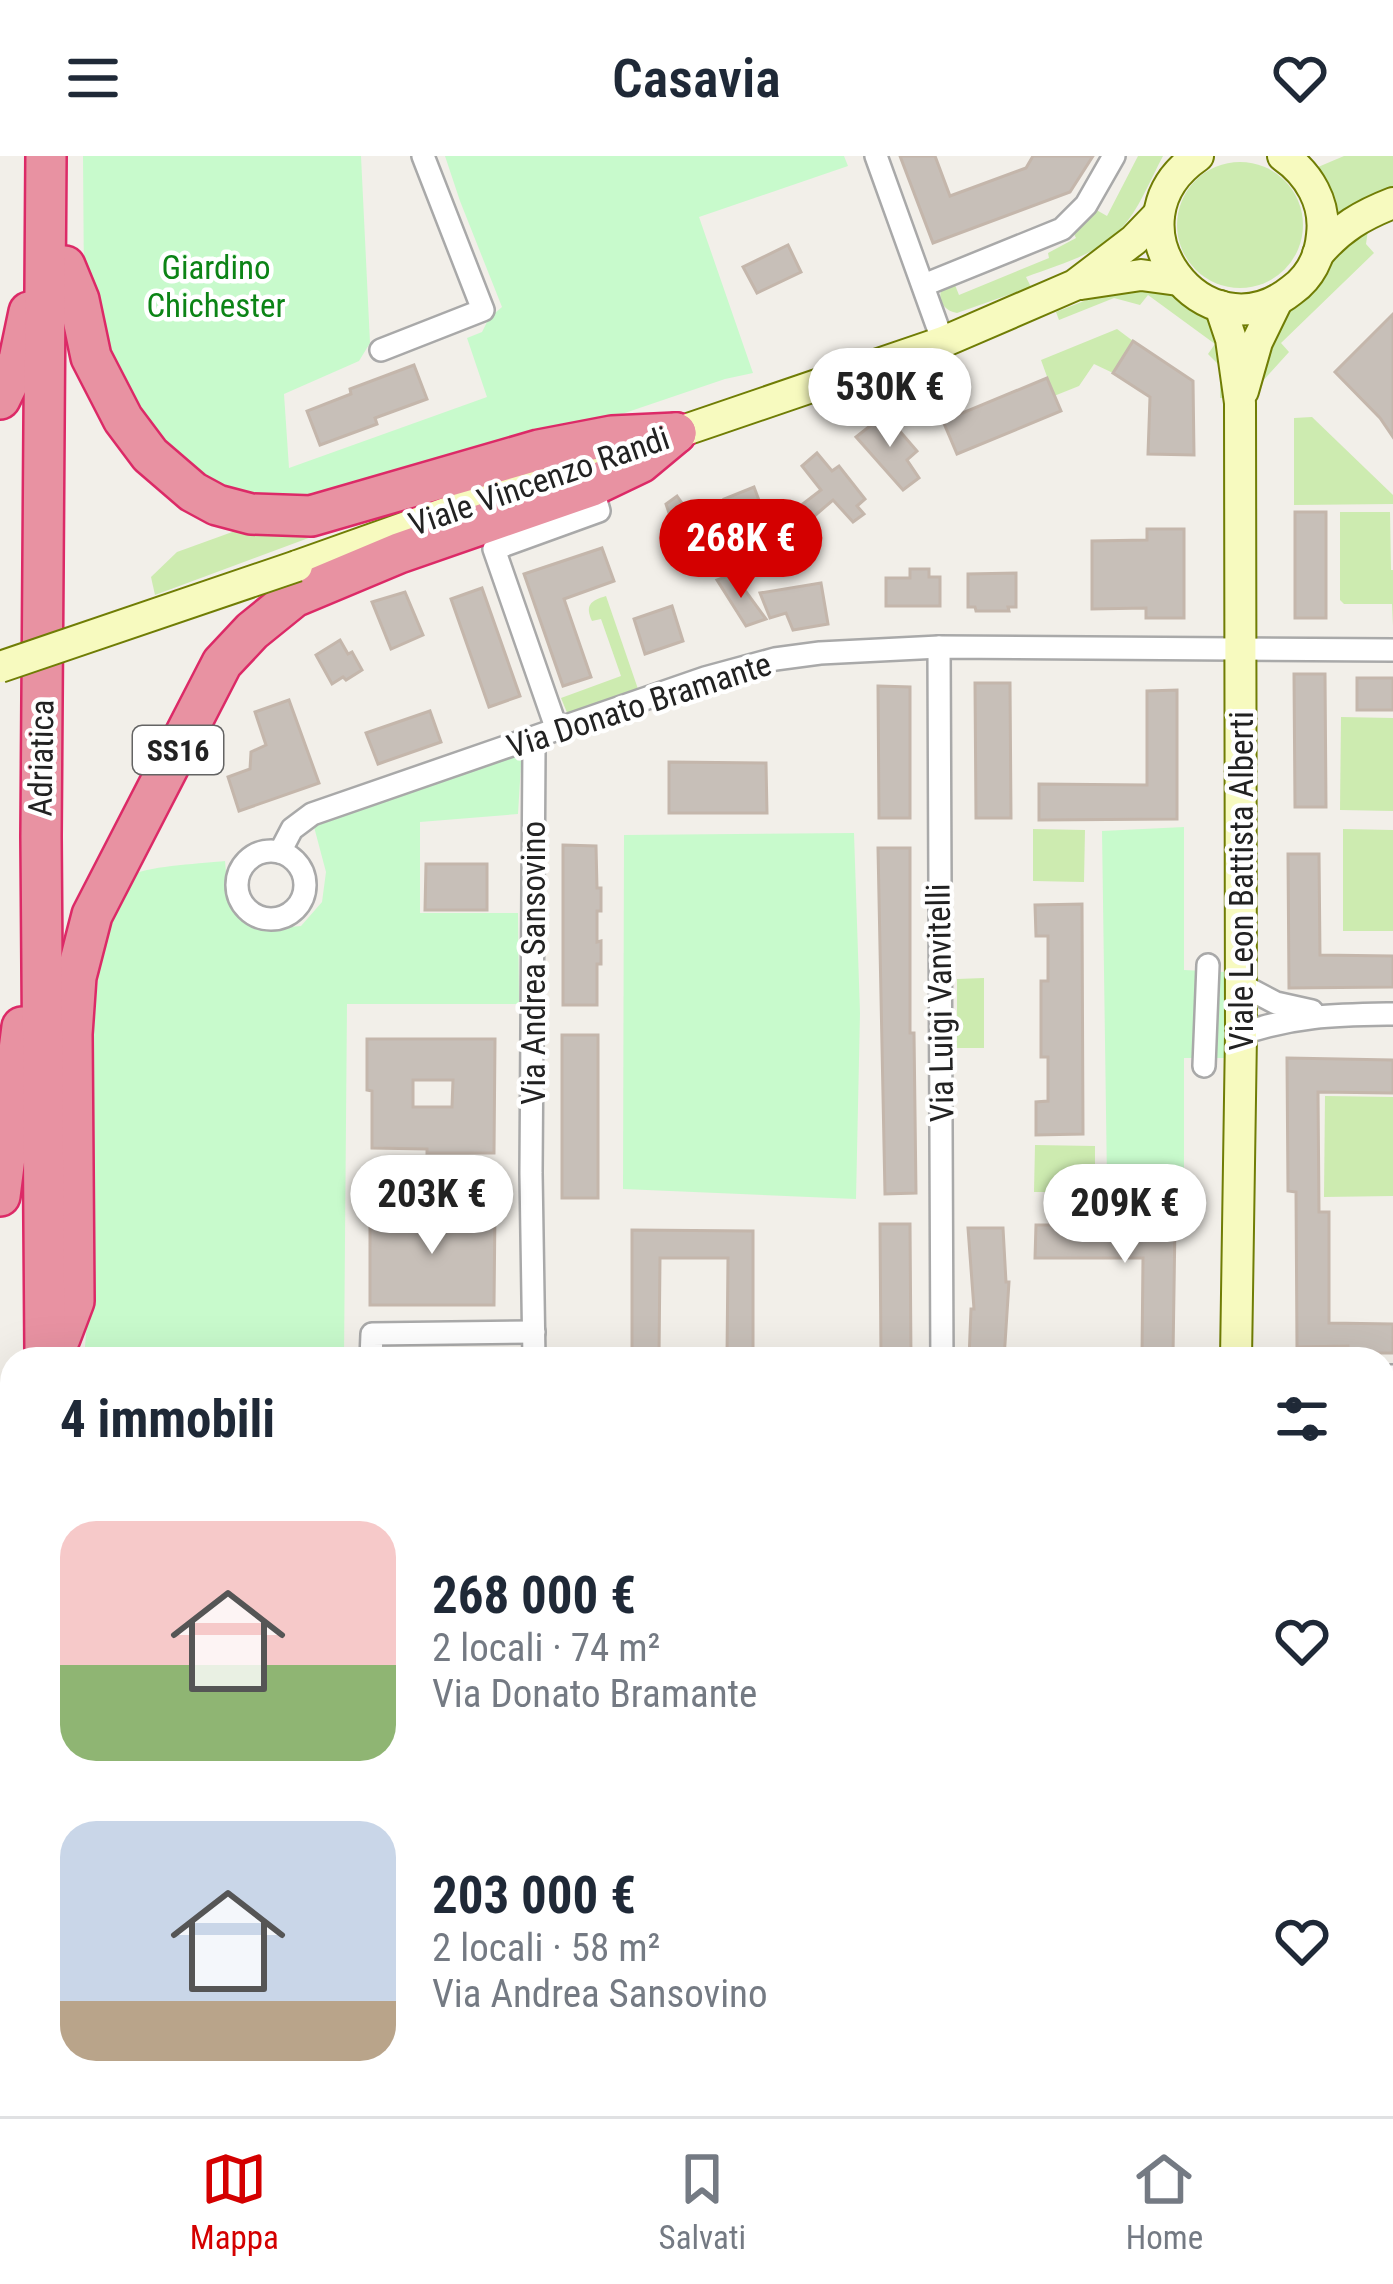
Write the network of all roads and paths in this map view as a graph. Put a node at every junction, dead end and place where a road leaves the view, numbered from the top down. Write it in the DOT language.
graph roads {
  1 [pos="46,156"];
  2 [pos="66,156"];
  3 [pos="423,156"];
  4 [pos="876,156"];
  5 [pos="1114,156"];
  6 [pos="1293,158"];
  7 [pos="1192,159"];
  8 [pos="1393,203"];
  9 [pos="1159,214"];
  10 [pos="1318,254"];
  11 [pos="55,264"];
  12 [pos="1178,280"];
  13 [pos="923,285"];
  14 [pos="1075,285"];
  15 [pos="1277,301"];
  16 [pos="1220,306"];
  17 [pos="943,342"];
  18 [pos="381,350"];
  19 [pos="0,399"];
  20 [pos="1240,403"];
  21 [pos="676,433"];
  22 [pos="592,486"];
  23 [pos="939,647"];
  24 [pos="1393,650"];
  25 [pos="1242,651"];
  26 [pos="0,667"];
  27 [pos="557,730"];
  28 [pos="530,738"];
  29 [pos="40,837"];
  30 [pos="280,852"];
  31 [pos="1208,964"];
  32 [pos="1240,984"];
  33 [pos="1393,1014"];
  34 [pos="1330,1015"];
  35 [pos="1241,1034"];
  36 [pos="1204,1066"];
  37 [pos="0,1196"];
  38 [pos="534,1332"];
  39 [pos="55,1347"];
  40 [pos="55,1347"];
  41 [pos="57,1347"];
  42 [pos="371,1347"];
  43 [pos="534,1347"];
  44 [pos="942,1347"];
  45 [pos="1236,1347"];
  1 -- 11 [label="highway, Adriatica"];
  2 -- 11 [label="highway, Adriatica"];
  3 -- 18 [label="street"];
  4 -- 13 [label="street"];
  5 -- 13 [label="street"];
  6 -- 10 [label="main road"];
  7 -- 9 [label="main road, Viale Vincenzo Randi"];
  8 -- 10 [label="main road"];
  9 -- 12 [label="main road"];
  9 -- 14 [label="main road, Viale Vincenzo Randi"];
  10 -- 15 [label="main road, Viale Leon Battista Alberti"];
  11 -- 19 [label="highway"];
  11 -- 21 [label="highway"];
  11 -- 29 [label="highway, Adriatica"];
  11 -- 39 [label="highway, Adriatica"];
  12 -- 14 [label="main road, Viale Vincenzo Randi"];
  12 -- 16 [label="main road"];
  13 -- 17 [label="street"];
  14 -- 17 [label="main road, Viale Vincenzo Randi"];
  15 -- 16 [label="main road"];
  15 -- 20 [label="main road, Viale Leon Battista Alberti"];
  16 -- 20 [label="main road, Viale Leon Battista Alberti"];
  17 -- 21 [label="main road, Viale Vincenzo Randi"];
  20 -- 25 [label="main road, Viale Leon Battista Alberti"];
  21 -- 22 [label="highway, SS16"];
  21 -- 26 [label="main road, Viale Vincenzo Randi, bridge"];
  22 -- 27 [label="street"];
  22 -- 41 [label="highway, SS16"];
  23 -- 25 [label="street, Via Donato Bramante"];
  23 -- 27 [label="street, Via Donato Bramante"];
  23 -- 44 [label="street, Via Luigi Vanvitelli"];
  24 -- 25 [label="street, Via Donato Bramante"];
  25 -- 32 [label="main road, Viale Leon Battista Alberti"];
  27 -- 28 [label="street, Via Donato Bramante"];
  28 -- 30 [label="street, Via Donato Bramante"];
  28 -- 38 [label="street, Via Andrea Sansovino"];
  29 -- 37 [label="highway"];
  29 -- 40 [label="highway, Adriatica"];
  31 -- 36 [label="street"];
  32 -- 34 [label="street"];
  32 -- 35 [label="main road, Viale Leon Battista Alberti"];
  33 -- 34 [label="street"];
  34 -- 35 [label="street"];
  35 -- 45 [label="main road, Viale Leon Battista Alberti"];
  38 -- 42 [label="street"];
  38 -- 43 [label="street, Via Andrea Sansovino"];
}
